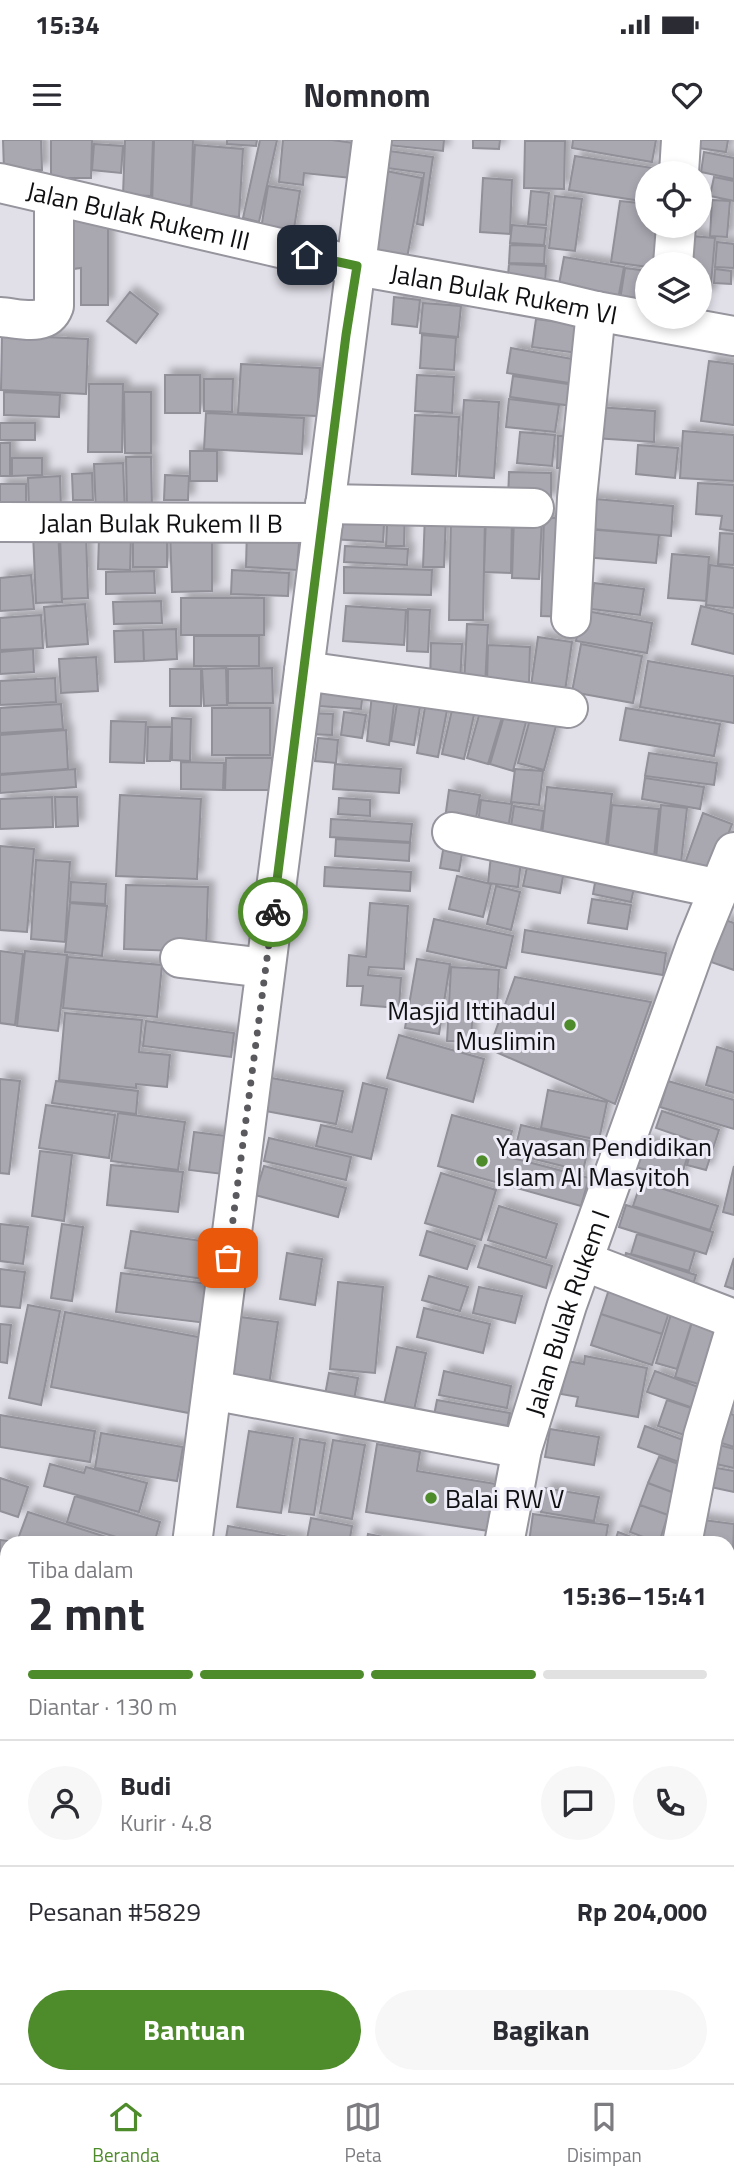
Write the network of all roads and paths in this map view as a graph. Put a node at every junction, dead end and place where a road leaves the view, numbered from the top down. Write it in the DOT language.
graph roads {
  1 [pos="372,140"];
  2 [pos="681,140"];
  3 [pos="680,161"];
  4 [pos="0,183"];
  5 [pos="54,196"];
  6 [pos="357,266"];
  7 [pos="596,311"];
  8 [pos="635,316"];
  9 [pos="0,317"];
  10 [pos="704,329"];
  11 [pos="734,336"];
  12 [pos="534,509"];
  13 [pos="324,513"];
  14 [pos="0,522"];
  15 [pos="571,618"];
  16 [pos="304,671"];
  17 [pos="568,708"];
  18 [pos="452,832"];
  19 [pos="734,852"];
  20 [pos="720,889"];
  21 [pos="180,958"];
  22 [pos="265,968"];
  23 [pos="583,1261"];
  24 [pos="734,1319"];
  25 [pos="734,1332"];
  26 [pos="212,1390"];
  27 [pos="522,1449"];
  28 [pos="193,1536"];
  29 [pos="506,1536"];
  30 [pos="684,1536"];
  1 -- 6 [label="street"];
  2 -- 3 [label="street"];
  4 -- 5 [label="street, Jalan Bulak Rukem III"];
  5 -- 6 [label="street, Jalan Bulak Rukem III"];
  5 -- 9 [label="street"];
  6 -- 7 [label="street, Jalan Bulak Rukem VI"];
  6 -- 13 [label="street"];
  7 -- 8 [label="street, Jalan Bulak Rukem VI"];
  7 -- 15 [label="street"];
  10 -- 11 [label="street, Jalan Bulak Rukem VI"];
  12 -- 13 [label="street, Jalan Bulak Rukem II B"];
  13 -- 14 [label="street, Jalan Bulak Rukem II B"];
  13 -- 16 [label="street"];
  16 -- 17 [label="street"];
  16 -- 22 [label="street"];
  18 -- 20 [label="street"];
  19 -- 20 [label="street, Jalan Bulak Rukem I"];
  20 -- 23 [label="street, Jalan Bulak Rukem I"];
  21 -- 22 [label="street"];
  22 -- 26 [label="street"];
  23 -- 24 [label="street"];
  23 -- 27 [label="street, Jalan Bulak Rukem I"];
  25 -- 30 [label="street"];
  26 -- 27 [label="street"];
  26 -- 28 [label="street"];
  27 -- 29 [label="street, Jalan Bulak Rukem I"];
}
